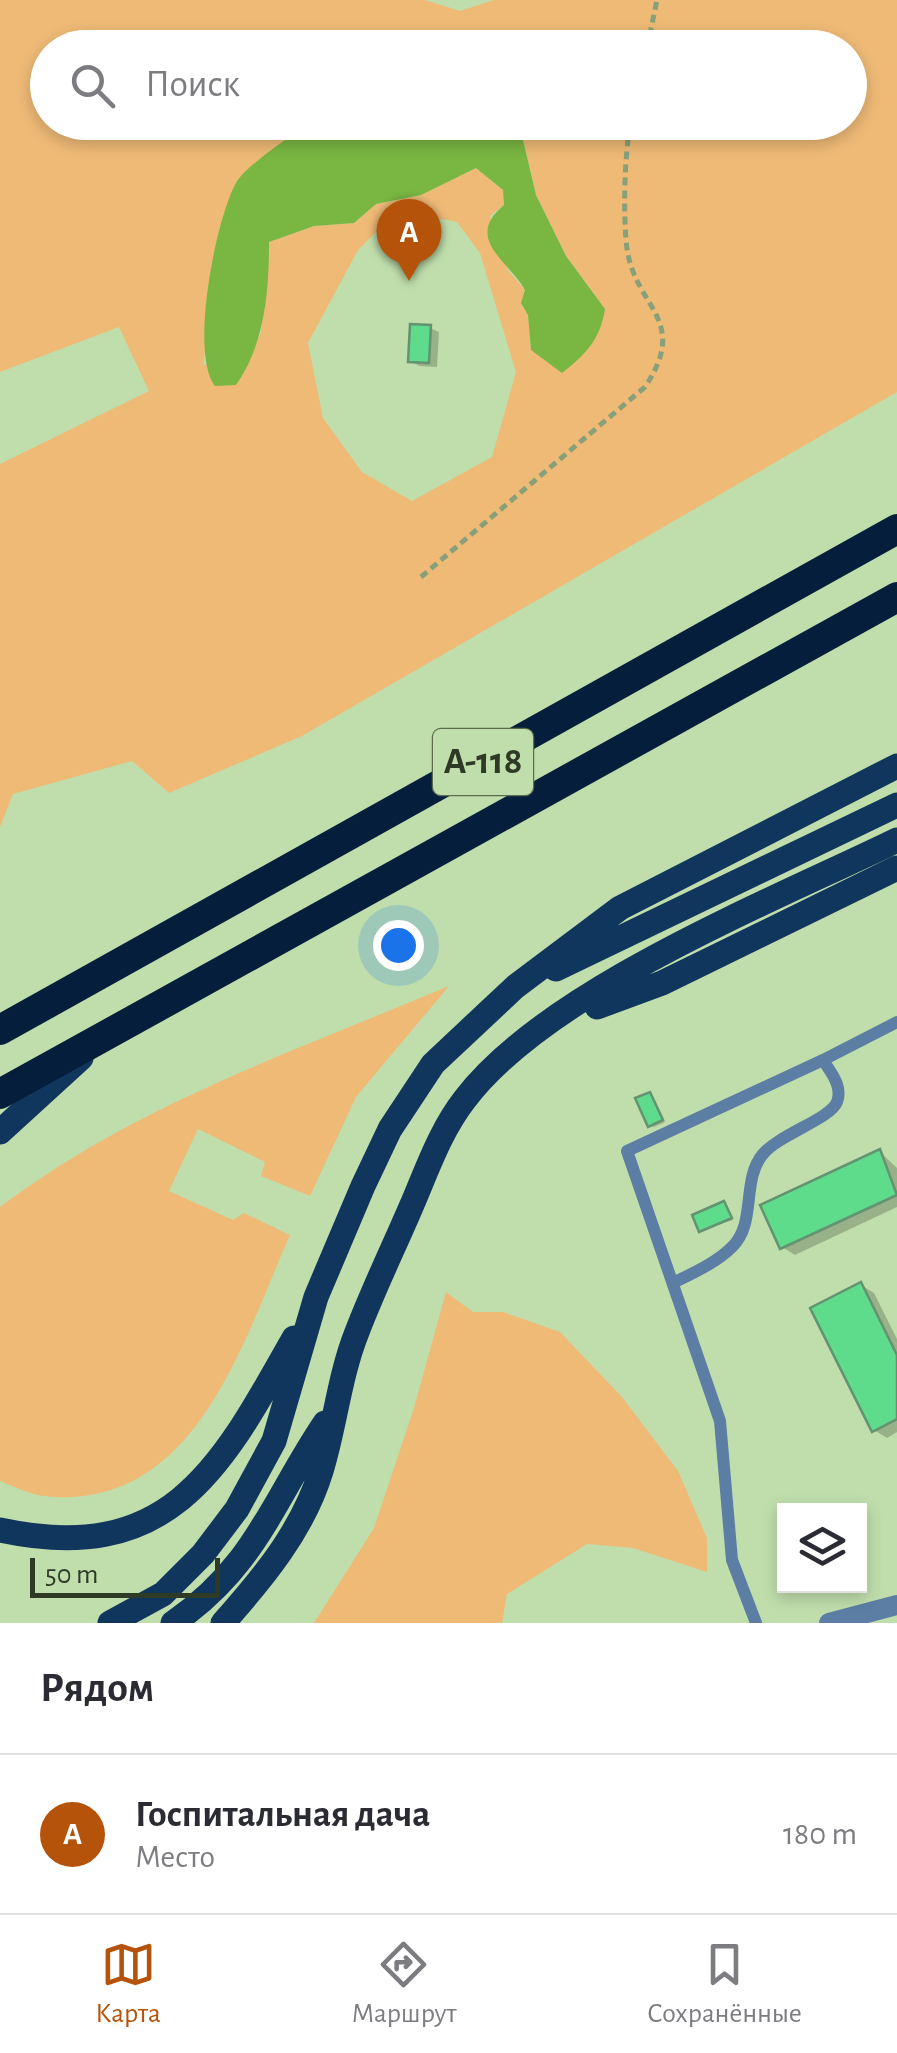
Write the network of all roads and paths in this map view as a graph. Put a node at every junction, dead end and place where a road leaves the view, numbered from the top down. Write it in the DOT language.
graph roads {
  1 [pos="657,0"];
  2 [pos="651,30"];
  3 [pos="630,140"];
  4 [pos="897,529"];
  5 [pos="421,577"];
  6 [pos="897,597"];
  7 [pos="897,766"];
  8 [pos="897,805"];
  9 [pos="897,840"];
  10 [pos="897,868"];
  11 [pos="515,987"];
  12 [pos="897,1022"];
  13 [pos="541,1028"];
  14 [pos="0,1030"];
  15 [pos="100,1040"];
  16 [pos="823,1060"];
  17 [pos="0,1094"];
  18 [pos="0,1132"];
  19 [pos="673,1283"];
  20 [pos="316,1297"];
  21 [pos="336,1408"];
  22 [pos="0,1530"];
  23 [pos="897,1604"];
  24 [pos="110,1623"];
  25 [pos="173,1623"];
  26 [pos="224,1623"];
  27 [pos="756,1623"];
  28 [pos="829,1623"];
  1 -- 2 [label="path"];
  3 -- 5 [label="path"];
  4 -- 14 [label="highway, А-118"];
  6 -- 15 [label="highway, А-118"];
  7 -- 11 [label="main road"];
  8 -- 11 [label="main road"];
  9 -- 13 [label="main road"];
  10 -- 13 [label="main road"];
  11 -- 20 [label="main road"];
  12 -- 16 [label="lane"];
  13 -- 21 [label="main road"];
  15 -- 17 [label="highway, А-118"];
  15 -- 18 [label="main road"];
  16 -- 19 [label="lane"];
  16 -- 19 [label="lane"];
  19 -- 27 [label="lane"];
  20 -- 22 [label="main road"];
  20 -- 24 [label="main road"];
  21 -- 25 [label="main road"];
  21 -- 26 [label="main road"];
  23 -- 28 [label="street"];
}
